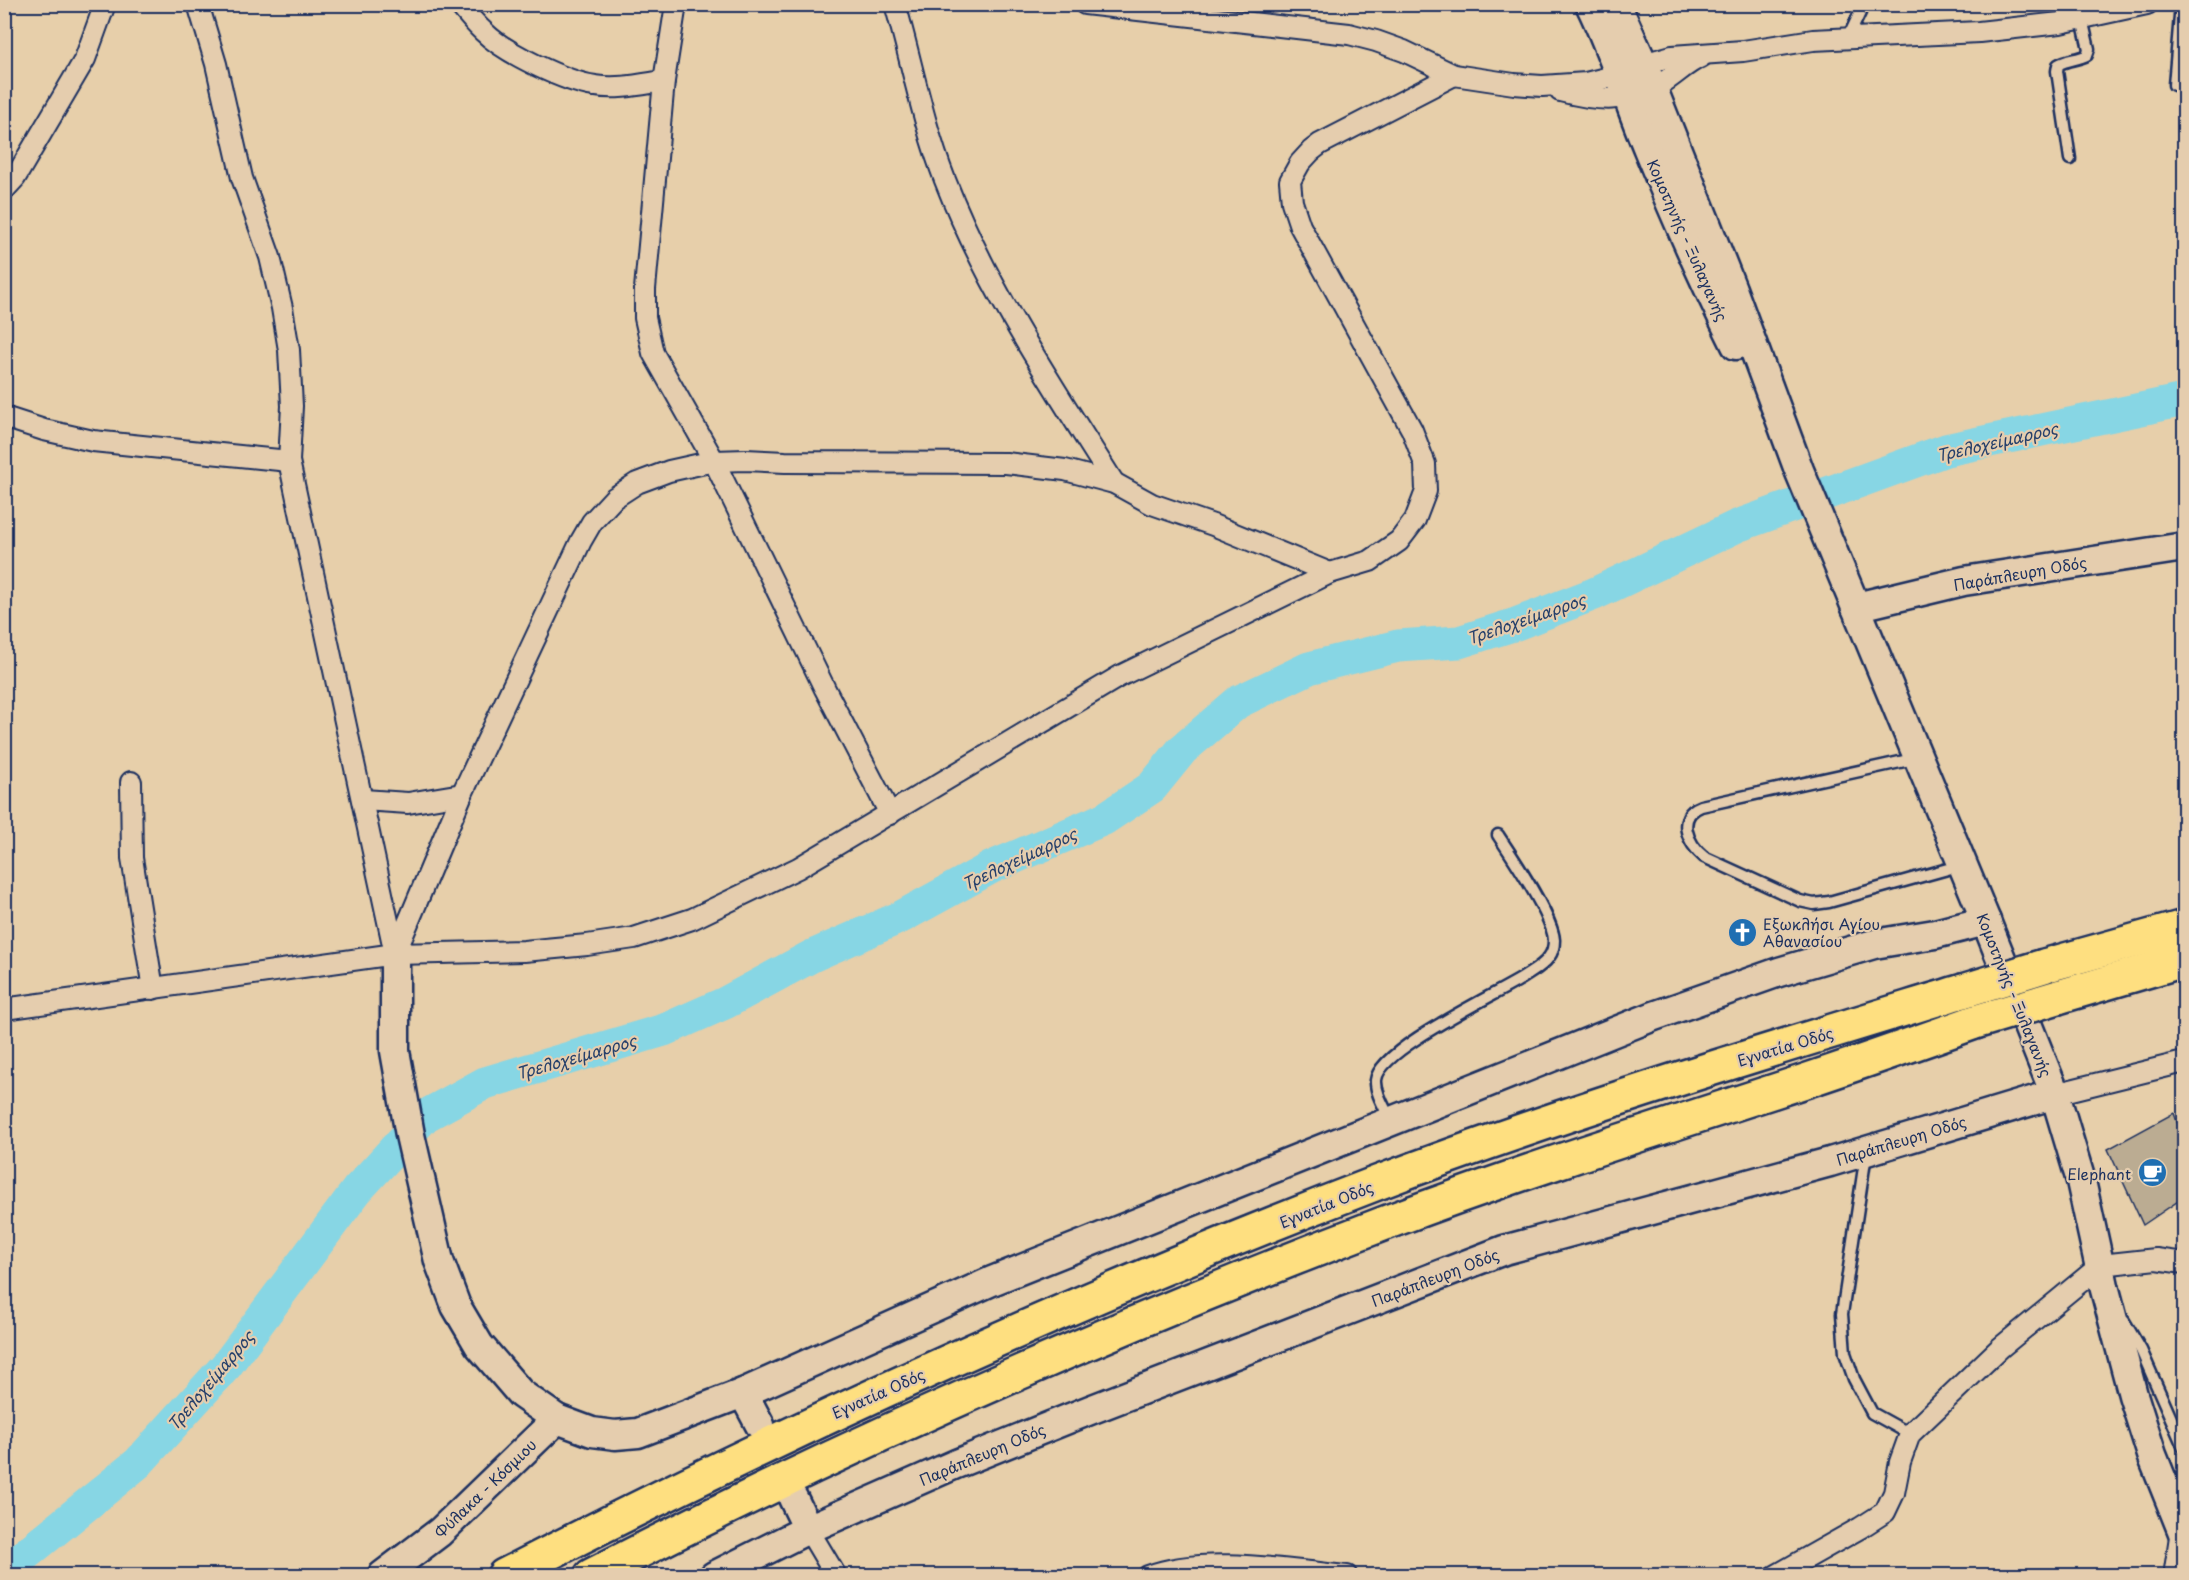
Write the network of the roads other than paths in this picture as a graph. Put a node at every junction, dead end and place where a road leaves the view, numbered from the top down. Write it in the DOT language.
graph roads {
  1 [pos="105,4"];
  2 [pos="198,4"];
  3 [pos="459,4"];
  4 [pos="676,4"];
  5 [pos="895,4"];
  6 [pos="1085,4"];
  7 [pos="1590,4"];
  8 [pos="1616,4"];
  9 [pos="1864,4"];
  10 [pos="2147,4"];
  11 [pos="2181,4"];
  12 [pos="2082,18"];
  13 [pos="1848,38"];
  14 [pos="1454,75"];
  15 [pos="1636,80"];
  16 [pos="664,81"];
  17 [pos="2174,85"];
  18 [pos="2070,159"];
  19 [pos="4,190"];
  20 [pos="4,417"];
  21 [pos="289,461"];
  22 [pos="714,461"];
  23 [pos="1114,483"];
  24 [pos="2184,547"];
  25 [pos="1330,573"];
  26 [pos="1856,607"];
  27 [pos="1918,758"];
  28 [pos="131,782"];
  29 [pos="462,794"];
  30 [pos="363,800"];
  31 [pos="890,814"];
  32 [pos="1498,835"];
  33 [pos="1962,865"];
  34 [pos="1986,921"];
  35 [pos="2184,927"];
  36 [pos="395,954"];
  37 [pos="2184,960"];
  38 [pos="153,989"];
  39 [pos="4,1010"];
  40 [pos="2184,1062"];
  41 [pos="2055,1094"];
  42 [pos="1392,1122"];
  43 [pos="1867,1151"];
  44 [pos="2184,1263"];
  45 [pos="2103,1275"];
  46 [pos="743,1393"];
  47 [pos="557,1419"];
  48 [pos="760,1425"];
  49 [pos="1910,1434"];
  50 [pos="2184,1448"];
  51 [pos="793,1498"];
  52 [pos="808,1529"];
  53 [pos="2183,1533"];
  54 [pos="382,1575"];
  55 [pos="504,1575"];
  56 [pos="591,1575"];
  57 [pos="714,1575"];
  58 [pos="836,1575"];
  59 [pos="1148,1575"];
  60 [pos="1347,1575"];
  61 [pos="1775,1575"];
  62 [pos="2174,1575"];
  1 -- 19 [label="street"];
  2 -- 21 [label="street"];
  3 -- 16 [label="street"];
  4 -- 16 [label="street"];
  5 -- 23 [label="street"];
  6 -- 14 [label="street"];
  7 -- 15 [label="street, Κομοτηνής - Ξυλαγανής"];
  8 -- 15 [label="street, Κομοτηνής - Ξυλαγανής"];
  9 -- 13 [label="lane"];
  10 -- 12 [label="street"];
  11 -- 17 [label="lane"];
  12 -- 13 [label="street"];
  12 -- 18 [label="lane"];
  13 -- 15 [label="street"];
  14 -- 15 [label="street"];
  14 -- 25 [label="street"];
  15 -- 26 [label="street, Κομοτηνής - Ξυλαγανής"];
  16 -- 22 [label="street"];
  20 -- 21 [label="street"];
  21 -- 30 [label="street"];
  22 -- 23 [label="street"];
  22 -- 29 [label="street"];
  22 -- 31 [label="street"];
  23 -- 25 [label="street"];
  24 -- 26 [label="street, Παράπλευρη Οδός"];
  25 -- 31 [label="street"];
  26 -- 27 [label="street, Κομοτηνής - Ξυλαγανής"];
  27 -- 33 [label="street, Κομοτηνής - Ξυλαγανής"];
  27 -- 33 [label="lane"];
  28 -- 38 [label="street"];
  29 -- 30 [label="street"];
  29 -- 36 [label="street"];
  30 -- 36 [label="street"];
  31 -- 36 [label="street"];
  32 -- 42 [label="lane"];
  33 -- 34 [label="street, Κομοτηνής - Ξυλαγανής"];
  34 -- 41 [label="street, Κομοτηνής - Ξυλαγανής"];
  34 -- 42 [label="street"];
  35 -- 55 [label="highway, Εγνατία Οδός, bridge"];
  36 -- 38 [label="street"];
  36 -- 47 [label="street"];
  37 -- 56 [label="highway, bridge"];
  38 -- 39 [label="street"];
  40 -- 41 [label="street, Παράπλευρη Οδός"];
  41 -- 43 [label="street, Παράπλευρη Οδός"];
  41 -- 45 [label="street, Κομοτηνής - Ξυλαγανής"];
  42 -- 46 [label="street"];
  43 -- 49 [label="lane"];
  43 -- 52 [label="street, Παράπλευρη Οδός"];
  44 -- 45 [label="street"];
  45 -- 49 [label="street"];
  45 -- 50 [label="lane"];
  45 -- 53 [label="street, Κομοτηνής - Ξυλαγανής"];
  46 -- 47 [label="street"];
  46 -- 48 [label="street"];
  47 -- 54 [label="street, Φύλακα - Κόσμιου"];
  49 -- 61 [label="street"];
  51 -- 52 [label="street"];
  52 -- 57 [label="street, Παράπλευρη Οδός"];
  52 -- 58 [label="street"];
  53 -- 62 [label="street"];
  59 -- 60 [label="street"];
}
